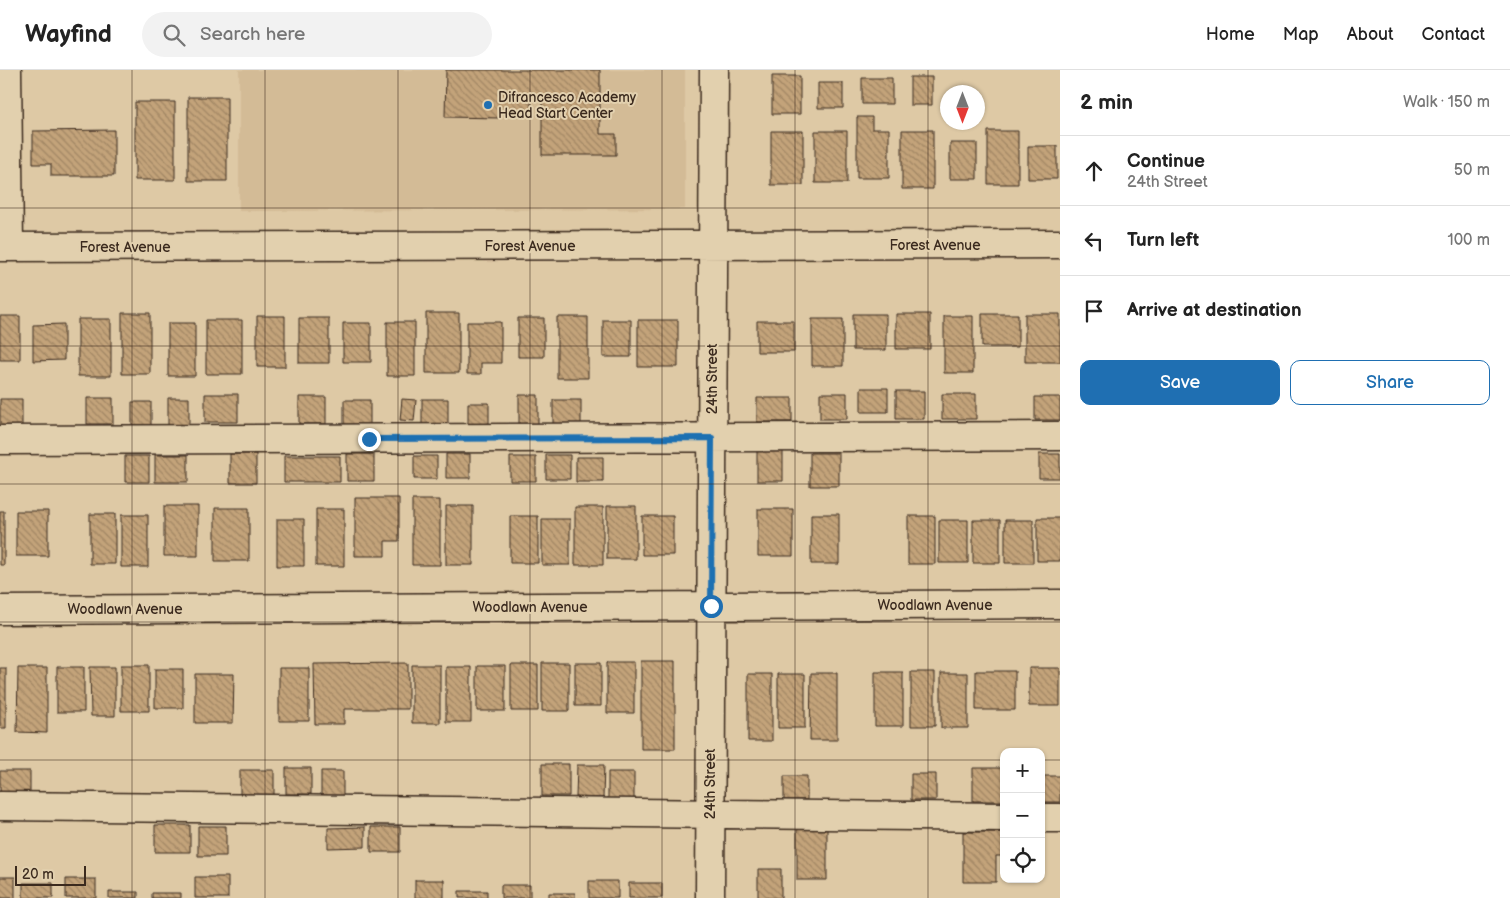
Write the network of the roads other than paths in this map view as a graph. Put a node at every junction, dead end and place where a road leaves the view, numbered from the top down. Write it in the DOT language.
graph roads {
  1 [pos="7,70"];
  2 [pos="714,70"];
  3 [pos="1060,244"];
  4 [pos="713,246"];
  5 [pos="4,247"];
  6 [pos="1060,436"];
  7 [pos="712,438"];
  8 [pos="0,440"];
  9 [pos="1060,604"];
  10 [pos="711,606"];
  11 [pos="0,610"];
  12 [pos="0,806"];
  13 [pos="710,814"];
  14 [pos="1000,817"];
  15 [pos="1045,818"];
  16 [pos="1060,818"];
  17 [pos="710,898"];
  1 -- 5 [label="street"];
  2 -- 4 [label="street, 24th Street"];
  3 -- 4 [label="street, Forest Avenue"];
  4 -- 5 [label="street, Forest Avenue"];
  4 -- 7 [label="street, 24th Street"];
  6 -- 7 [label="street"];
  7 -- 8 [label="street"];
  7 -- 10 [label="street, 24th Street"];
  9 -- 10 [label="street, Woodlawn Avenue"];
  10 -- 11 [label="street, Woodlawn Avenue"];
  10 -- 13 [label="street, 24th Street"];
  12 -- 13 [label="street"];
  13 -- 14 [label="street"];
  13 -- 17 [label="street, 24th Street"];
  15 -- 16 [label="street"];
}
